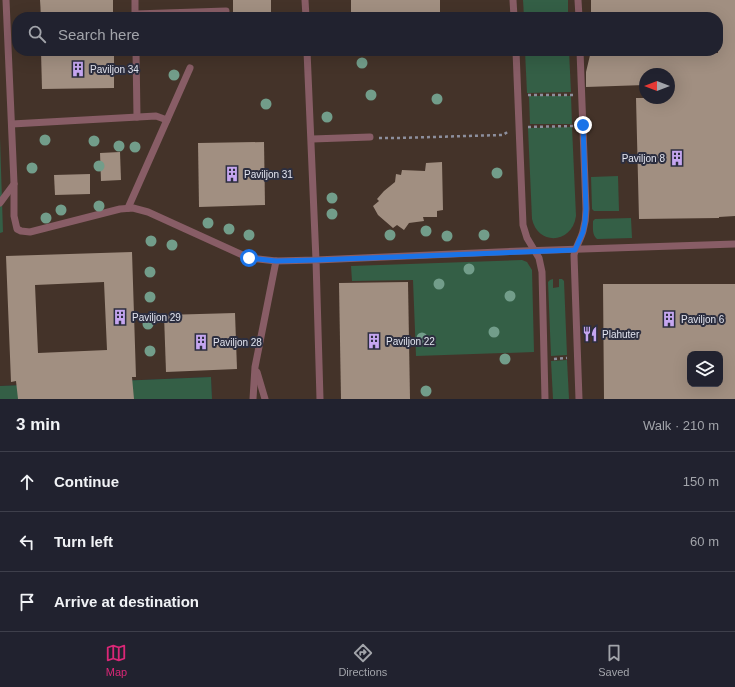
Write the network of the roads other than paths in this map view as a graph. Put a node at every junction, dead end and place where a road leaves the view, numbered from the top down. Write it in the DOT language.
graph roads {
  1 [pos="6,0"];
  2 [pos="135,0"];
  3 [pos="305,0"];
  4 [pos="513,0"];
  5 [pos="578,0"];
  6 [pos="226,11"];
  7 [pos="135,12"];
  8 [pos="208,12"];
  9 [pos="306,12"];
  10 [pos="514,12"];
  11 [pos="579,12"];
  12 [pos="136,56"];
  13 [pos="308,56"];
  14 [pos="516,56"];
  15 [pos="580,56"];
  16 [pos="190,68"];
  17 [pos="137,117"];
  18 [pos="167,120"];
  19 [pos="12,124"];
  20 [pos="370,137"];
  21 [pos="312,139"];
  22 [pos="14,183"];
  23 [pos="0,203"];
  24 [pos="128,208"];
  25 [pos="735,244"];
  26 [pos="575,250"];
  27 [pos="534,251"];
  28 [pos="316,260"];
  29 [pos="276,261"];
  30 [pos="255,367"];
  31 [pos="253,399"];
  32 [pos="265,399"];
  33 [pos="320,399"];
  34 [pos="545,399"];
  35 [pos="579,399"];
  1 -- 19 [label="lane"];
  2 -- 7 [label="lane"];
  3 -- 9 [label="lane"];
  4 -- 10 [label="lane"];
  5 -- 11 [label="lane"];
  6 -- 8 [label="lane"];
  12 -- 17 [label="lane"];
  13 -- 21 [label="lane"];
  14 -- 27 [label="lane"];
  15 -- 26 [label="lane"];
  16 -- 18 [label="lane"];
  17 -- 18 [label="lane"];
  17 -- 19 [label="lane"];
  18 -- 24 [label="lane"];
  19 -- 22 [label="lane"];
  20 -- 21 [label="lane"];
  21 -- 28 [label="lane"];
  22 -- 23 [label="lane"];
  22 -- 24 [label="lane"];
  24 -- 29 [label="lane"];
  25 -- 26 [label="lane"];
  26 -- 27 [label="lane"];
  26 -- 35 [label="lane"];
  27 -- 28 [label="lane"];
  27 -- 34 [label="lane"];
  28 -- 29 [label="lane"];
  28 -- 33 [label="lane"];
  29 -- 30 [label="lane"];
  30 -- 31 [label="lane"];
  30 -- 32 [label="lane"];
}
